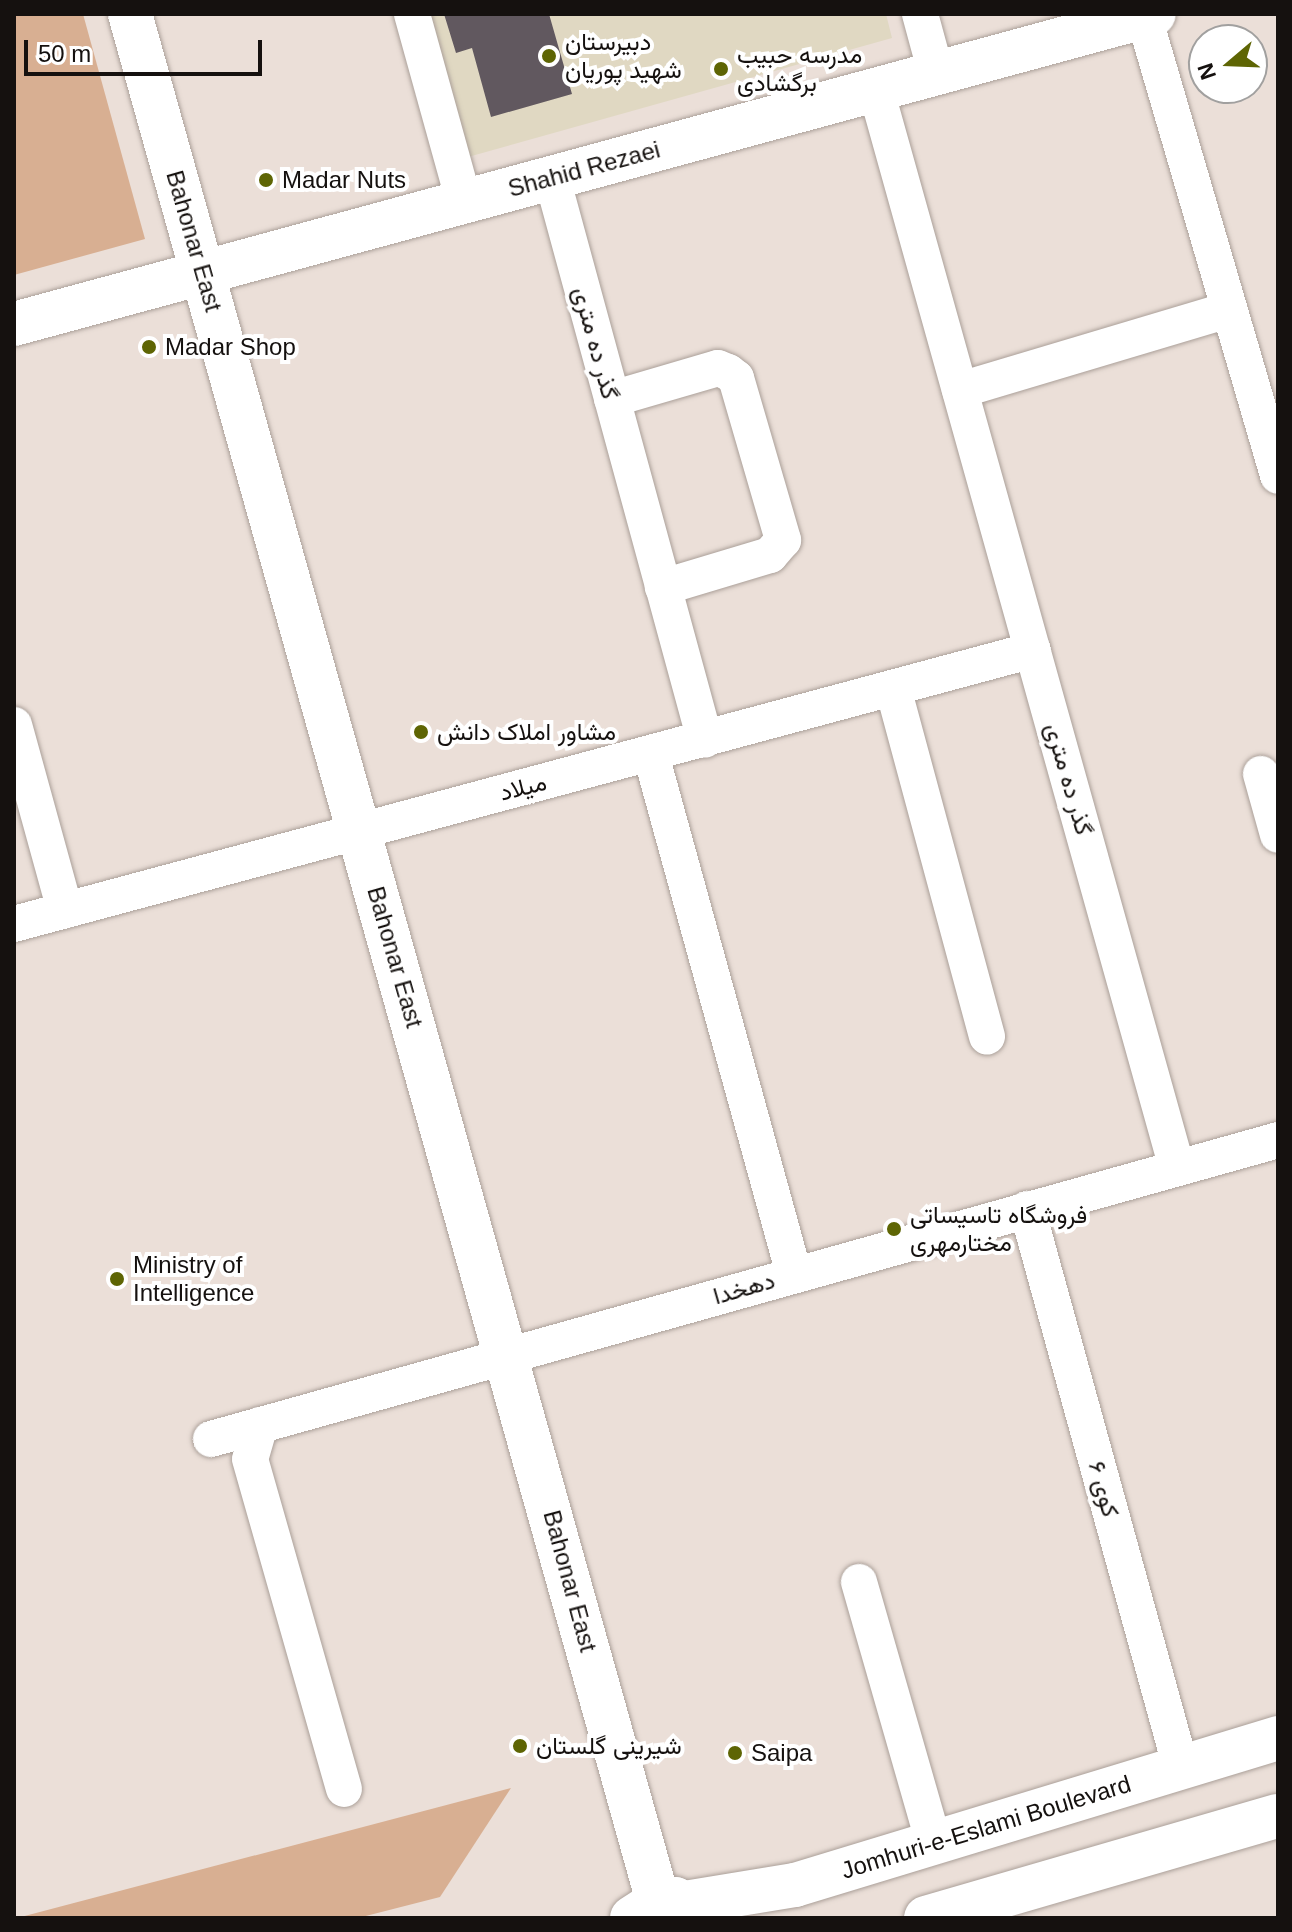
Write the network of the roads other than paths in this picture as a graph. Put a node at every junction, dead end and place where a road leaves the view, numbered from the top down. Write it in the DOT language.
graph roads {
  1 [pos="130,14"];
  2 [pos="412,14"];
  3 [pos="920,14"];
  4 [pos="1149,15"];
  5 [pos="936,73"];
  6 [pos="876,90"];
  7 [pos="552,178"];
  8 [pos="464,202"];
  9 [pos="203,273"];
  10 [pos="1229,310"];
  11 [pos="14,324"];
  12 [pos="960,390"];
  13 [pos="612,399"];
  14 [pos="1278,476"];
  15 [pos="663,587"];
  16 [pos="1033,650"];
  17 [pos="893,688"];
  18 [pos="14,725"];
  19 [pos="705,740"];
  20 [pos="651,755"];
  21 [pos="1261,774"];
  22 [pos="359,829"];
  23 [pos="1278,835"];
  24 [pos="65,910"];
  25 [pos="14,924"];
  26 [pos="987,1037"];
  27 [pos="1278,1140"];
  28 [pos="1177,1168"];
  29 [pos="1027,1209"];
  30 [pos="794,1274"];
  31 [pos="507,1354"];
  32 [pos="260,1425"];
  33 [pos="211,1439"];
  34 [pos="859,1582"];
  35 [pos="1278,1738"];
  36 [pos="1181,1768"];
  37 [pos="344,1789"];
  38 [pos="1278,1816"];
  39 [pos="934,1843"];
  40 [pos="673,1910"];
  41 [pos="926,1918"];
  1 -- 9 [label="street, Bahonar East"];
  2 -- 8 [label="street"];
  3 -- 5 [label="street"];
  4 -- 5 [label="street, Shahid Rezaei"];
  4 -- 10 [label="street"];
  5 -- 6 [label="street, Shahid Rezaei"];
  6 -- 7 [label="street, Shahid Rezaei"];
  6 -- 12 [label="street, گذر ده متری"];
  7 -- 8 [label="street, Shahid Rezaei"];
  7 -- 13 [label="street, گذر ده متری"];
  8 -- 9 [label="street, Shahid Rezaei"];
  9 -- 11 [label="street, Shahid Rezaei"];
  9 -- 22 [label="street, Bahonar East"];
  10 -- 12 [label="street"];
  10 -- 14 [label="street"];
  12 -- 16 [label="street, گذر ده متری"];
  13 -- 15 [label="street, گذر ده متری"];
  13 -- 15 [label="street"];
  15 -- 19 [label="street, گذر ده متری"];
  16 -- 17 [label="street, میلاد"];
  16 -- 28 [label="street, گذر ده متری"];
  17 -- 19 [label="street, میلاد"];
  17 -- 26 [label="street"];
  18 -- 24 [label="street"];
  19 -- 20 [label="street, میلاد"];
  20 -- 22 [label="street, میلاد"];
  20 -- 30 [label="street"];
  21 -- 23 [label="street"];
  22 -- 24 [label="street, میلاد"];
  22 -- 31 [label="street, Bahonar East"];
  24 -- 25 [label="street, میلاد"];
  27 -- 28 [label="street, دهخدا"];
  28 -- 29 [label="street, دهخدا"];
  29 -- 30 [label="street, دهخدا"];
  29 -- 36 [label="street, کوی ۶"];
  30 -- 31 [label="street, دهخدا"];
  31 -- 32 [label="street, دهخدا"];
  31 -- 40 [label="street, Bahonar East"];
  32 -- 33 [label="street, دهخدا"];
  32 -- 37 [label="street"];
  34 -- 39 [label="street"];
  35 -- 36 [label="street, Jomhuri-e-Eslami Boulevard"];
  36 -- 39 [label="street, Jomhuri-e-Eslami Boulevard"];
  38 -- 41 [label="street"];
  39 -- 40 [label="street, Jomhuri-e-Eslami Boulevard"];
}
